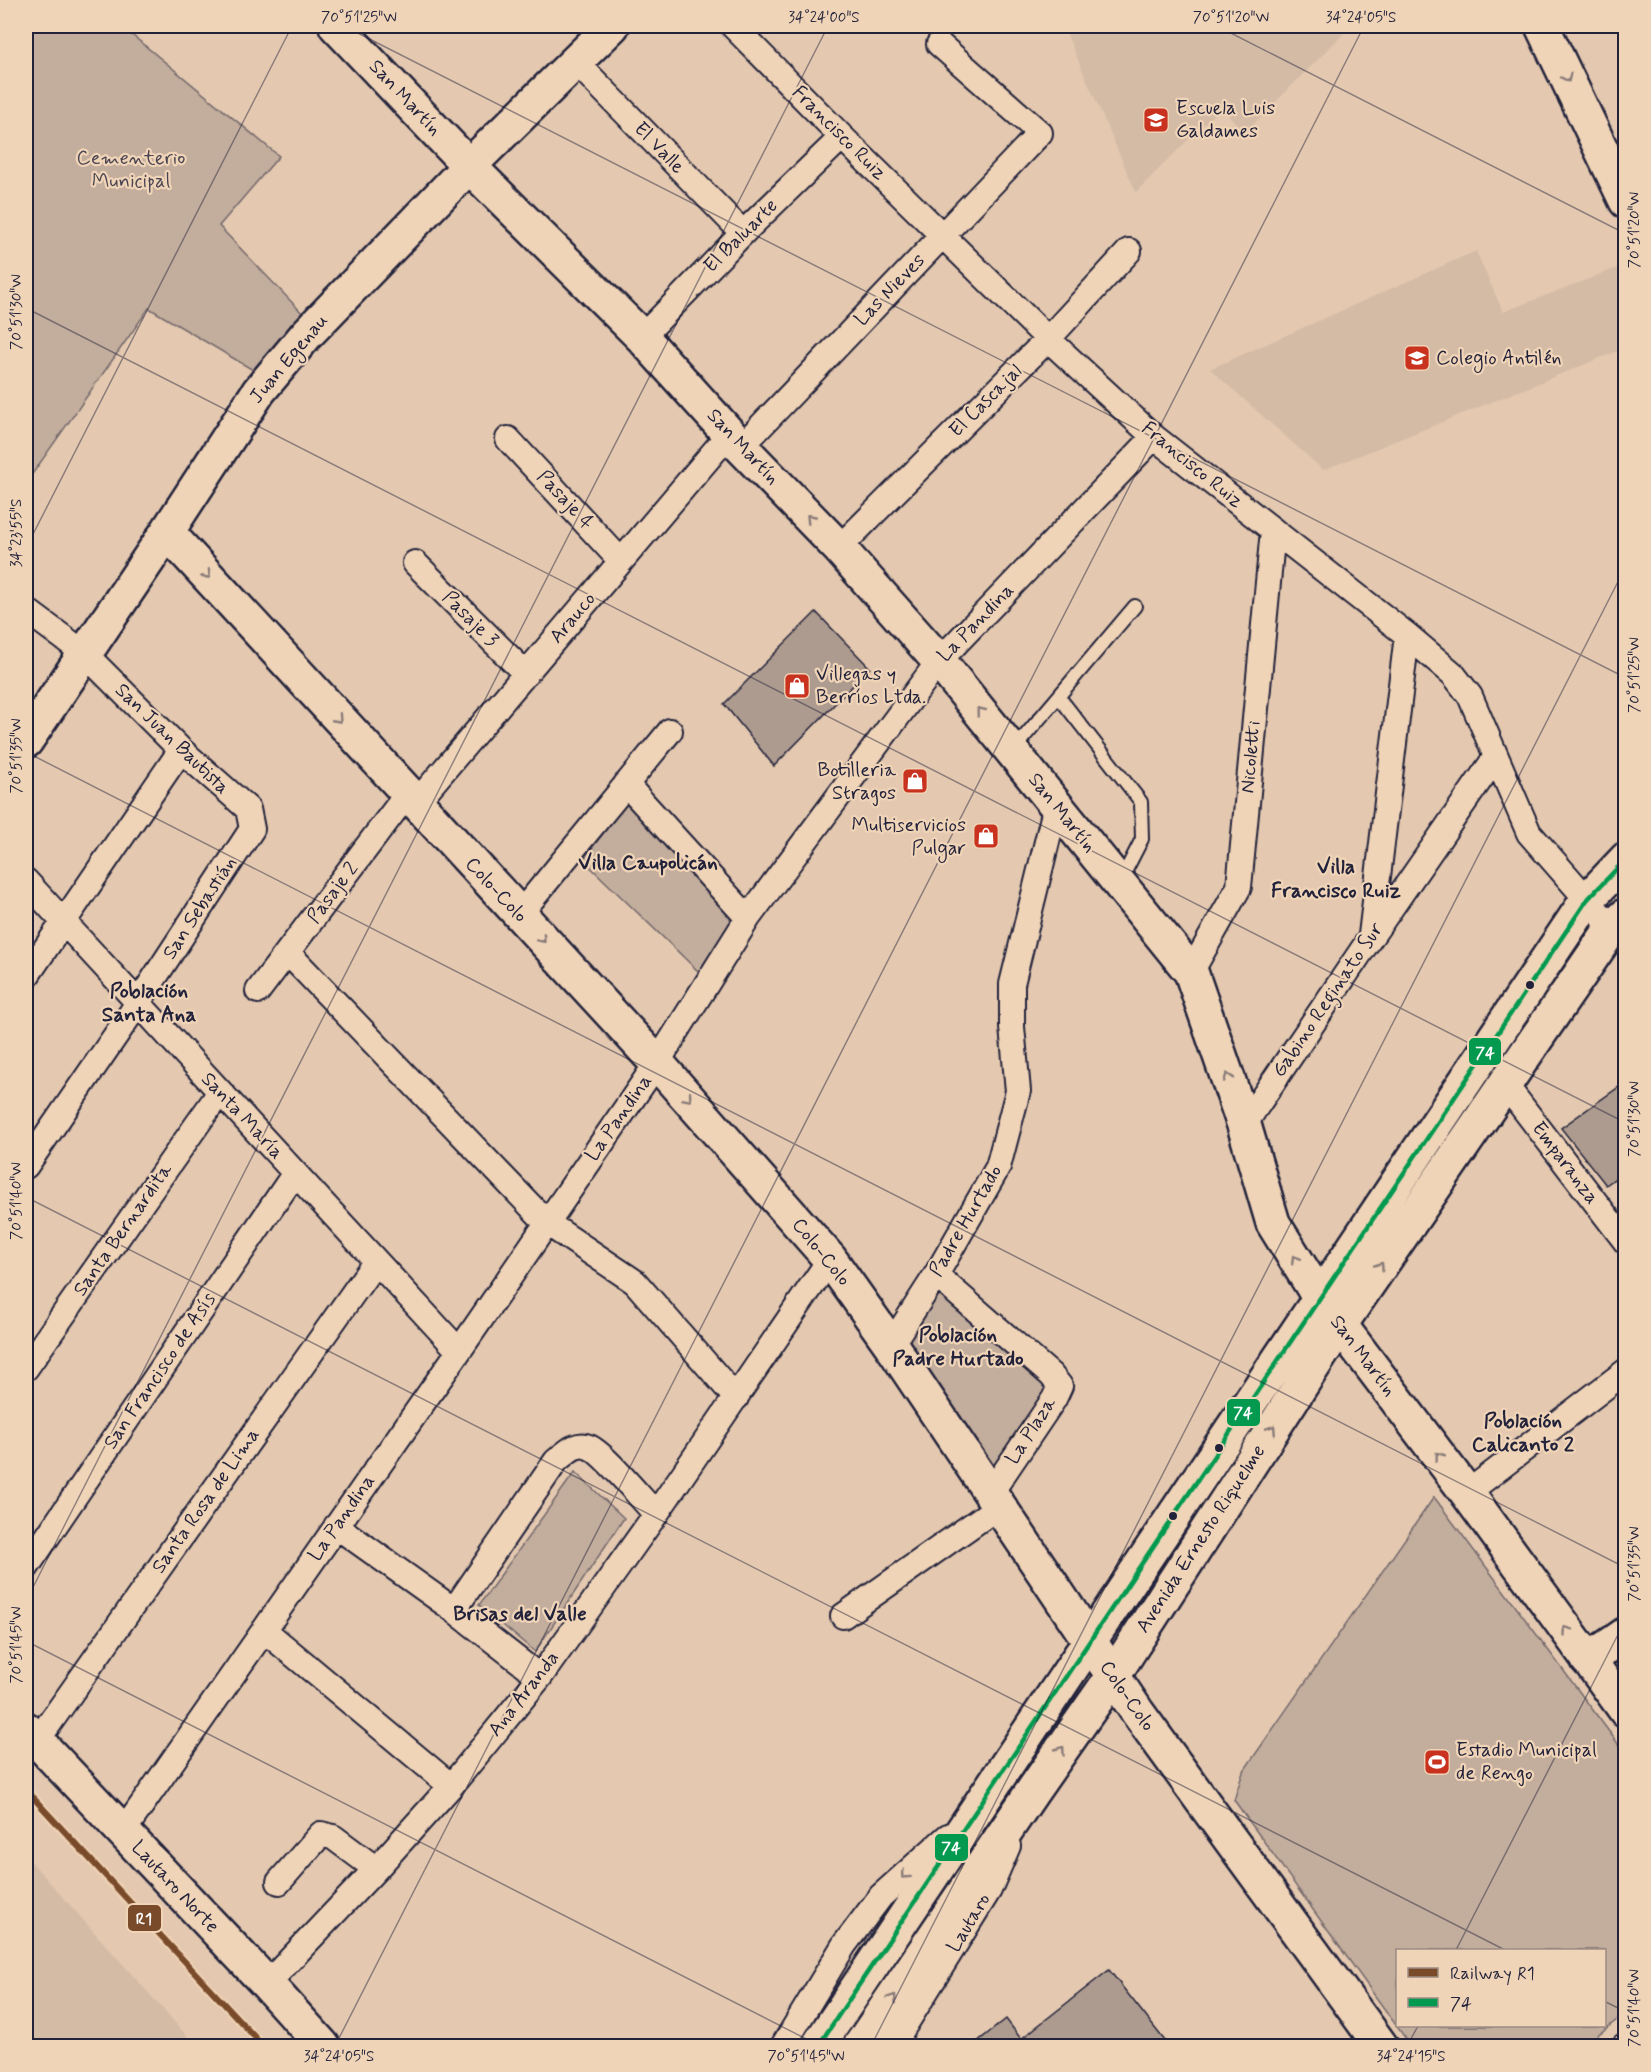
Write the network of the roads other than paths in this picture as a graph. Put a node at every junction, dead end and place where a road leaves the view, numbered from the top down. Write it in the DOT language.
graph roads {
  1 [pos="336,26"];
  2 [pos="612,26"];
  3 [pos="733,26"];
  4 [pos="1542,26"];
  5 [pos="939,44"];
  6 [pos="576,62"];
  7 [pos="842,137"];
  8 [pos="469,166"];
  9 [pos="1626,201"];
  10 [pos="743,233"];
  11 [pos="943,235"];
  12 [pos="1129,250"];
  13 [pos="642,337"];
  14 [pos="1048,339"];
  15 [pos="1154,437"];
  16 [pos="508,439"];
  17 [pos="735,440"];
  18 [pos="1273,530"];
  19 [pos="167,532"];
  20 [pos="839,548"];
  21 [pos="621,561"];
  22 [pos="415,564"];
  23 [pos="1135,606"];
  24 [pos="26,610"];
  25 [pos="1407,635"];
  26 [pos="84,653"];
  27 [pos="939,661"];
  28 [pos="526,674"];
  29 [pos="1059,697"];
  30 [pos="670,731"];
  31 [pos="26,741"];
  32 [pos="181,750"];
  33 [pos="1012,751"];
  34 [pos="1495,758"];
  35 [pos="626,784"];
  36 [pos="411,799"];
  37 [pos="1056,805"];
  38 [pos="252,829"];
  39 [pos="1626,859"];
  40 [pos="26,881"];
  41 [pos="1120,884"];
  42 [pos="1587,900"];
  43 [pos="519,915"];
  44 [pos="748,918"];
  45 [pos="1619,921"];
  46 [pos="63,922"];
  47 [pos="1371,937"];
  48 [pos="288,953"];
  49 [pos="1191,972"];
  50 [pos="26,976"];
  51 [pos="258,991"];
  52 [pos="138,1003"];
  53 [pos="657,1063"];
  54 [pos="1504,1083"];
  55 [pos="220,1092"];
  56 [pos="1244,1125"];
  57 [pos="26,1166"];
  58 [pos="295,1173"];
  59 [pos="547,1223"];
  60 [pos="1626,1242"];
  61 [pos="830,1259"];
  62 [pos="376,1261"];
  63 [pos="936,1275"];
  64 [pos="1318,1297"];
  65 [pos="1340,1325"];
  66 [pos="891,1345"];
  67 [pos="459,1351"];
  68 [pos="26,1368"];
  69 [pos="1626,1371"];
  70 [pos="736,1398"];
  71 [pos="1467,1493"];
  72 [pos="994,1500"];
  73 [pos="656,1514"];
  74 [pos="336,1526"];
  75 [pos="26,1568"];
  76 [pos="454,1610"];
  77 [pos="843,1616"];
  78 [pos="264,1630"];
  79 [pos="1626,1634"];
  80 [pos="1090,1642"];
  81 [pos="1588,1659"];
  82 [pos="1113,1676"];
  83 [pos="540,1677"];
  84 [pos="1626,1711"];
  85 [pos="31,1735"];
  86 [pos="451,1786"];
  87 [pos="1032,1792"];
  88 [pos="978,1807"];
  89 [pos="123,1832"];
  90 [pos="376,1869"];
  91 [pos="279,1882"];
  92 [pos="267,1984"];
  93 [pos="322,2046"];
  94 [pos="783,2046"];
  95 [pos="818,2046"];
  96 [pos="860,2046"];
  97 [pos="892,2046"];
  98 [pos="1381,2046"];
  1 -- 8 [label="main road, San Martín"];
  2 -- 6 [label="main road, Juan Egenau"];
  3 -- 7 [label="street, Francisco Ruiz"];
  4 -- 9 [label="main road, one-way"];
  5 -- 11 [label="street, Las Nieves"];
  6 -- 8 [label="main road, Juan Egenau"];
  6 -- 10 [label="street, El Valle"];
  7 -- 10 [label="street, El Baluarte"];
  7 -- 11 [label="street, Francisco Ruiz"];
  8 -- 13 [label="main road, San Martín"];
  8 -- 19 [label="main road, Juan Egenau"];
  10 -- 13 [label="street, El Baluarte"];
  11 -- 14 [label="street, Francisco Ruiz"];
  11 -- 17 [label="street, Las Nieves"];
  12 -- 14 [label="street, El Cascajal"];
  13 -- 17 [label="main road, San Martín"];
  14 -- 15 [label="street, Francisco Ruiz"];
  14 -- 20 [label="street, El Cascajal"];
  15 -- 18 [label="street, Francisco Ruiz"];
  15 -- 27 [label="street, La Pandina"];
  16 -- 21 [label="street, Pasaje 4"];
  20 -- 17 [label="main road, San Martín, one-way"];
  17 -- 21 [label="street, Arauco"];
  18 -- 25 [label="street, Francisco Ruiz"];
  18 -- 49 [label="street, Nicoletti"];
  19 -- 26 [label="main road, Juan Egenau"];
  19 -- 36 [label="main road, Colo-Colo, one-way"];
  20 -- 27 [label="main road, San Martín"];
  21 -- 28 [label="street, Arauco"];
  22 -- 28 [label="street, Pasaje 3"];
  23 -- 29 [label="lane"];
  24 -- 26 [label="street, San Juan Bautista"];
  25 -- 34 [label="street, Francisco Ruiz"];
  25 -- 47 [label="street"];
  26 -- 31 [label="main road, Juan Egenau"];
  26 -- 32 [label="street, San Juan Bautista"];
  33 -- 27 [label="main road, San Martín, one-way"];
  27 -- 44 [label="street, La Pandina"];
  28 -- 36 [label="street, Arauco"];
  29 -- 33 [label="lane"];
  29 -- 41 [label="lane"];
  30 -- 35 [label="street"];
  32 -- 38 [label="street, San Juan Bautista"];
  32 -- 46 [label="street"];
  33 -- 37 [label="main road, San Martín"];
  34 -- 42 [label="street, Francisco Ruiz"];
  34 -- 47 [label="street, Gabino Reginato Sur"];
  35 -- 43 [label="street"];
  35 -- 44 [label="street"];
  36 -- 43 [label="main road, Colo-Colo"];
  36 -- 48 [label="street, Pasaje 2"];
  37 -- 41 [label="main road, San Martín"];
  37 -- 63 [label="street, Padre Hurtado"];
  38 -- 52 [label="street, San Sebastián"];
  39 -- 42 [label="main road, Avenida Ernesto Riquelme"];
  40 -- 46 [label="street, Santa María"];
  41 -- 49 [label="main road, San Martín"];
  42 -- 45 [label="street, Francisco Ruiz"];
  42 -- 64 [label="main road, Avenida Ernesto Riquelme"];
  43 -- 53 [label="main road, Colo-Colo, one-way"];
  44 -- 53 [label="street, La Pandina"];
  45 -- 54 [label="main road, Avenida Ernesto Riquelme"];
  46 -- 50 [label="street"];
  46 -- 52 [label="street, Santa María"];
  47 -- 56 [label="street, Gabino Reginato Sur"];
  48 -- 51 [label="street, Pasaje 2"];
  48 -- 59 [label="street"];
  56 -- 49 [label="main road, San Martín, one-way"];
  52 -- 55 [label="street, Santa María"];
  52 -- 57 [label="street, San Sebastián"];
  53 -- 59 [label="street, La Pandina"];
  53 -- 61 [label="main road, Colo-Colo, one-way"];
  54 -- 60 [label="street, Emparanza"];
  65 -- 54 [label="main road, Avenida Ernesto Riquelme, one-way"];
  55 -- 58 [label="street, Santa María"];
  55 -- 68 [label="street, Santa Bernardita"];
  64 -- 56 [label="main road, San Martín, one-way"];
  58 -- 62 [label="street, Santa María"];
  58 -- 75 [label="street, San Francisco de Asís"];
  59 -- 67 [label="street, La Pandina"];
  59 -- 70 [label="street"];
  61 -- 66 [label="main road, Colo-Colo"];
  61 -- 70 [label="street, Ana Aranda"];
  62 -- 67 [label="street, Santa María"];
  62 -- 85 [label="street, Santa Rosa de Lima"];
  63 -- 66 [label="street, Padre Hurtado"];
  63 -- 72 [label="street, La Plaza"];
  64 -- 65 [label="main road, San Martín"];
  64 -- 80 [label="main road, Avenida Ernesto Riquelme"];
  71 -- 65 [label="main road, San Martín, one-way"];
  82 -- 65 [label="main road, Avenida Ernesto Riquelme, one-way"];
  66 -- 72 [label="main road, Colo-Colo"];
  67 -- 74 [label="street, La Pandina"];
  69 -- 71 [label="street"];
  70 -- 73 [label="street, Ana Aranda"];
  81 -- 71 [label="main road, San Martín, one-way"];
  72 -- 77 [label="street, La Plaza"];
  72 -- 80 [label="main road, Colo-Colo"];
  73 -- 76 [label="street"];
  73 -- 83 [label="street, Ana Aranda"];
  74 -- 76 [label="street"];
  74 -- 78 [label="street, La Pandina"];
  76 -- 83 [label="street"];
  78 -- 86 [label="street"];
  78 -- 89 [label="street, La Pandina"];
  79 -- 81 [label="main road"];
  80 -- 82 [label="main road, Colo-Colo"];
  80 -- 88 [label="main road, Avenida Ernesto Riquelme"];
  81 -- 84 [label="main road, San Martín"];
  87 -- 82 [label="main road, Avenida Ernesto Riquelme, one-way"];
  82 -- 98 [label="main road, Colo-Colo"];
  83 -- 86 [label="street, Ana Aranda"];
  85 -- 89 [label="main road, Lautaro Norte"];
  86 -- 90 [label="street, Ana Aranda"];
  96 -- 87 [label="main road, Avenida Ernesto Riquelme, one-way"];
  87 -- 97 [label="street, Lautaro"];
  88 -- 94 [label="street, one-way"];
  88 -- 95 [label="main road, Avenida Ernesto Riquelme"];
  89 -- 92 [label="main road, Lautaro Norte"];
  90 -- 91 [label="street"];
  90 -- 92 [label="street, Ana Aranda"];
  92 -- 93 [label="main road, Lautaro Norte"];
}
